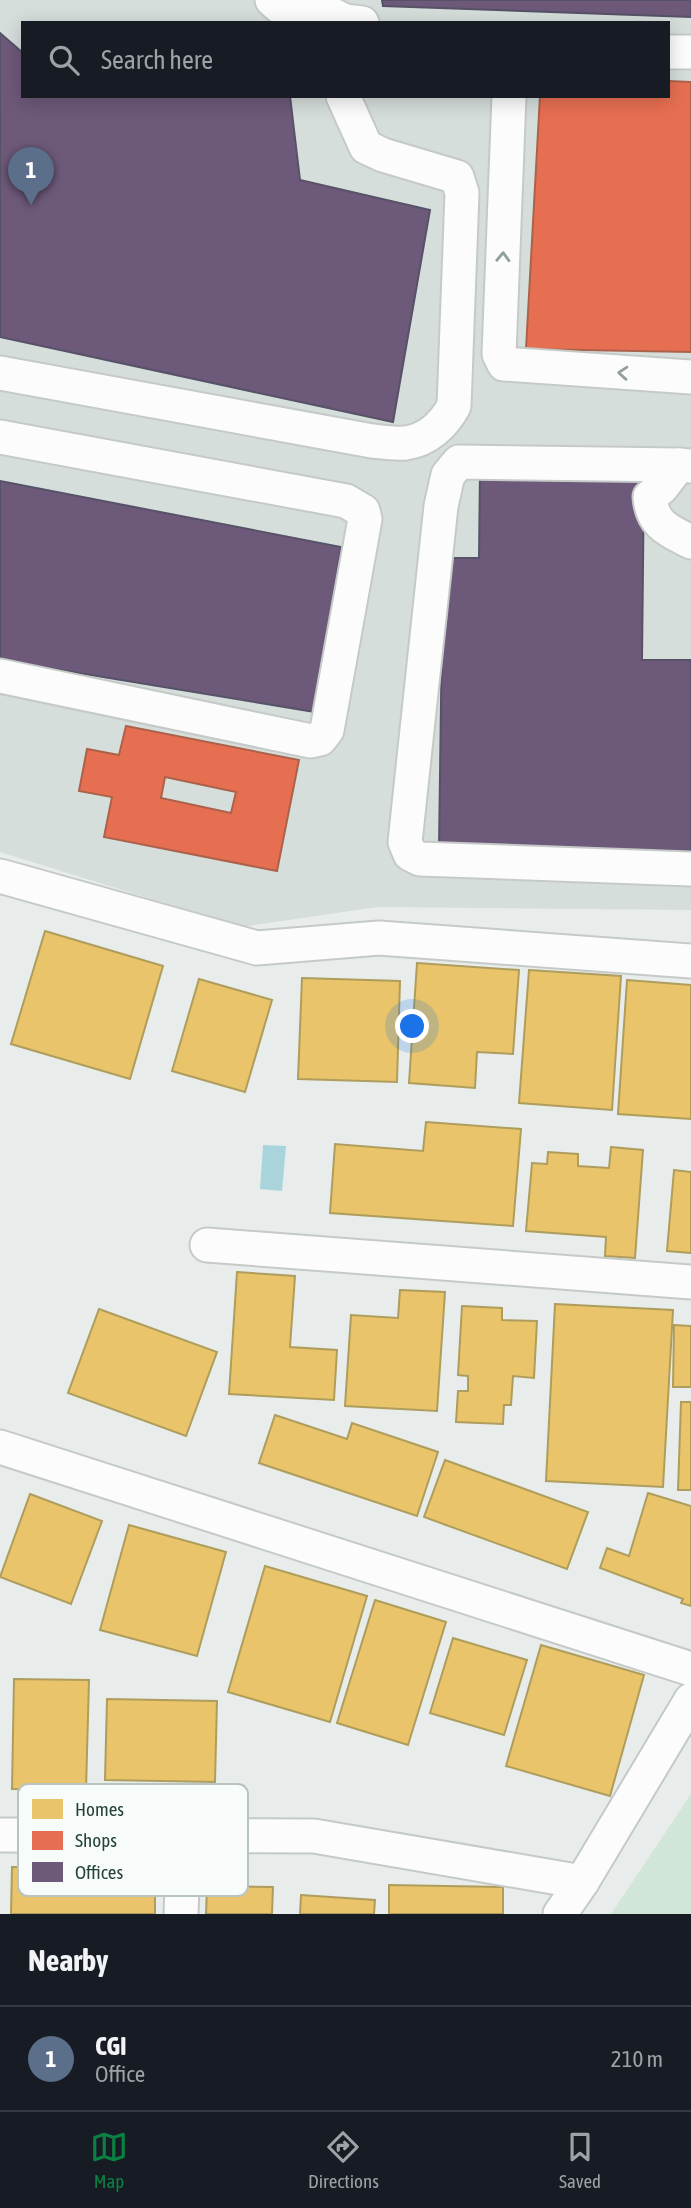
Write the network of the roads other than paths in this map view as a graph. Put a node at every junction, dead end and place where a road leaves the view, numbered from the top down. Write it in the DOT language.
graph roads {
  1 [pos="272,0"];
  2 [pos="303,0"];
  3 [pos="297,21"];
  4 [pos="345,21"];
  5 [pos="670,52"];
  6 [pos="691,52"];
  7 [pos="344,98"];
  8 [pos="509,98"];
  9 [pos="0,373"];
  10 [pos="691,377"];
  11 [pos="0,437"];
  12 [pos="685,465"];
  13 [pos="691,542"];
  14 [pos="0,676"];
  15 [pos="691,869"];
  16 [pos="0,876"];
  17 [pos="691,961"];
  18 [pos="207,1245"];
  19 [pos="691,1282"];
  20 [pos="0,1447"];
  21 [pos="691,1669"];
  22 [pos="691,1700"];
  23 [pos="0,1835"];
  24 [pos="18,1835"];
  25 [pos="248,1836"];
  26 [pos="582,1882"];
  27 [pos="182,1896"];
  28 [pos="181,1914"];
  29 [pos="561,1914"];
  1 -- 3 [label="street"];
  2 -- 4 [label="street"];
  5 -- 6 [label="street"];
  7 -- 9 [label="street"];
  10 -- 8 [label="street, one-way"];
  11 -- 14 [label="street"];
  12 -- 13 [label="street"];
  12 -- 15 [label="street"];
  16 -- 17 [label="street"];
  18 -- 19 [label="street"];
  20 -- 21 [label="street"];
  22 -- 26 [label="street"];
  23 -- 24 [label="street"];
  25 -- 26 [label="street"];
  26 -- 29 [label="street"];
  27 -- 28 [label="street"];
}
